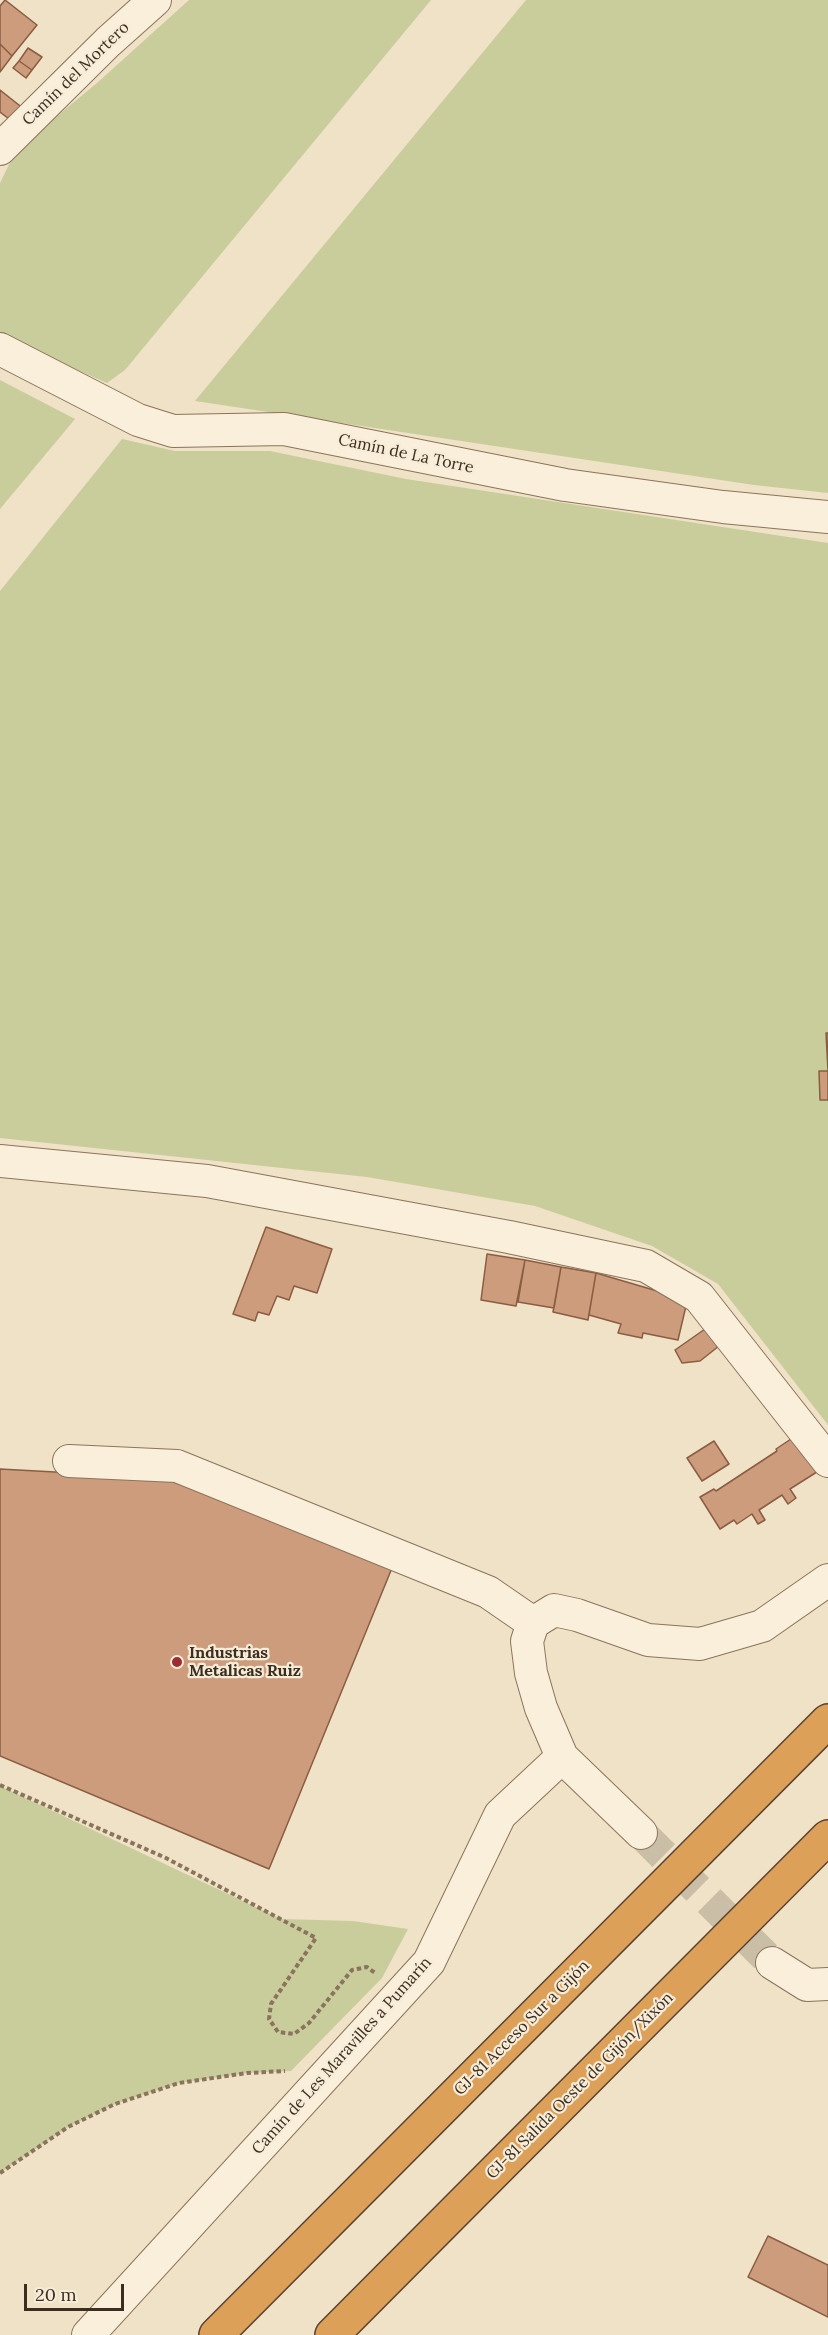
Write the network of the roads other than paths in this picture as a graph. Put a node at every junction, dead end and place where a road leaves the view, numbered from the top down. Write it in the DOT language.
graph roads {
  1 [pos="155,0"];
  2 [pos="0,149"];
  3 [pos="0,349"];
  4 [pos="828,517"];
  5 [pos="0,1161"];
  6 [pos="69,1461"];
  7 [pos="828,1461"];
  8 [pos="828,1580"];
  9 [pos="533,1623"];
  10 [pos="828,1721"];
  11 [pos="562,1757"];
  12 [pos="640,1833"];
  13 [pos="828,1838"];
  14 [pos="772,1963"];
  15 [pos="828,1984"];
  16 [pos="88,2335"];
  17 [pos="216,2335"];
  18 [pos="332,2335"];
  1 -- 2 [label="street, Camín del Mortero"];
  3 -- 4 [label="street, Camín de La Torre"];
  5 -- 7 [label="street"];
  6 -- 9 [label="street"];
  8 -- 9 [label="street"];
  9 -- 11 [label="street"];
  10 -- 17 [label="highway, GJ-81 Acceso Sur a Gijón"];
  11 -- 12 [label="street"];
  11 -- 16 [label="street, Camín de Les Maravilles a Pumarín"];
  13 -- 18 [label="highway, GJ-81 Salida Oeste de Gijón/Xixón"];
  14 -- 15 [label="street"];
}
